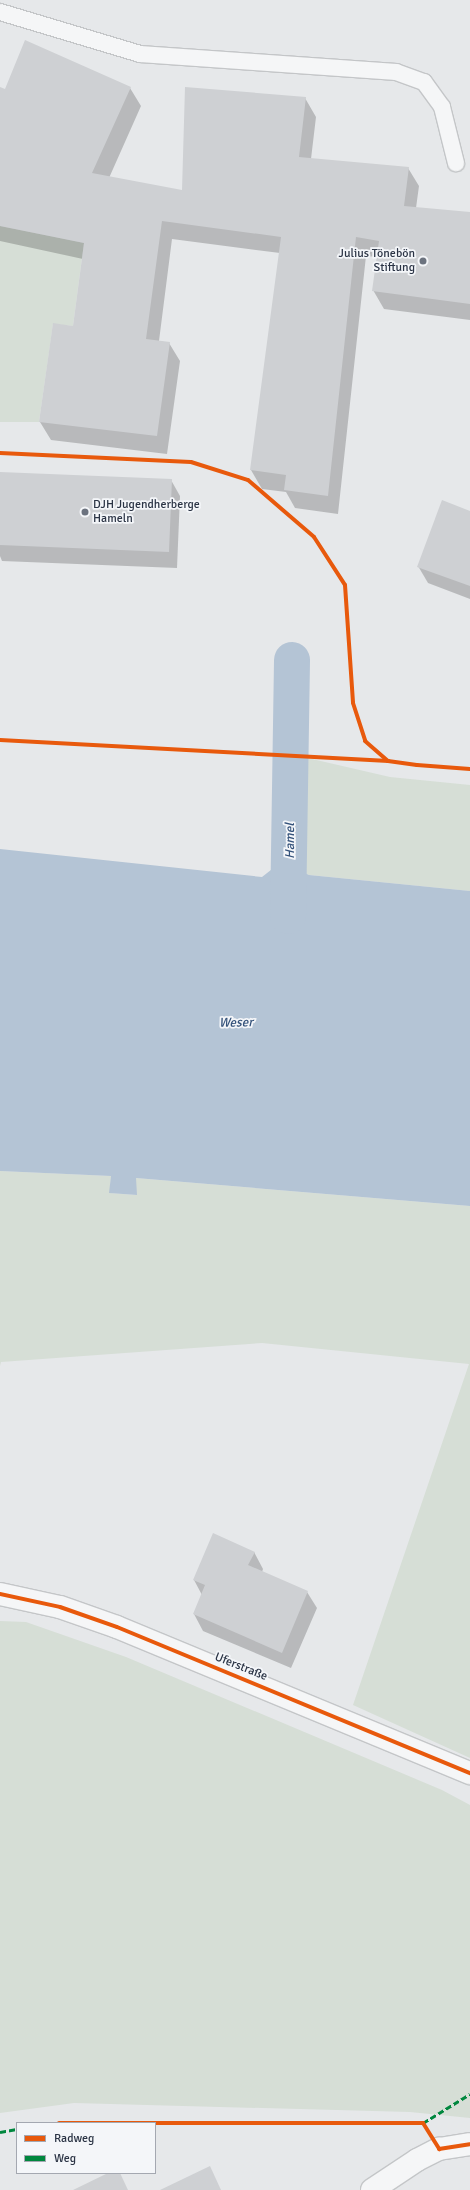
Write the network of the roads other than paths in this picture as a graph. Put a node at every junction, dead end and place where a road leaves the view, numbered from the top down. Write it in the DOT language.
graph roads {
  1 [pos="0,12"];
  2 [pos="456,163"];
  3 [pos="0,1594"];
  4 [pos="470,1773"];
  5 [pos="470,2144"];
  6 [pos="372,2190"];
  1 -- 2 [label="lane"];
  3 -- 4 [label="street, Uferstraße"];
  5 -- 6 [label="street"];
}
